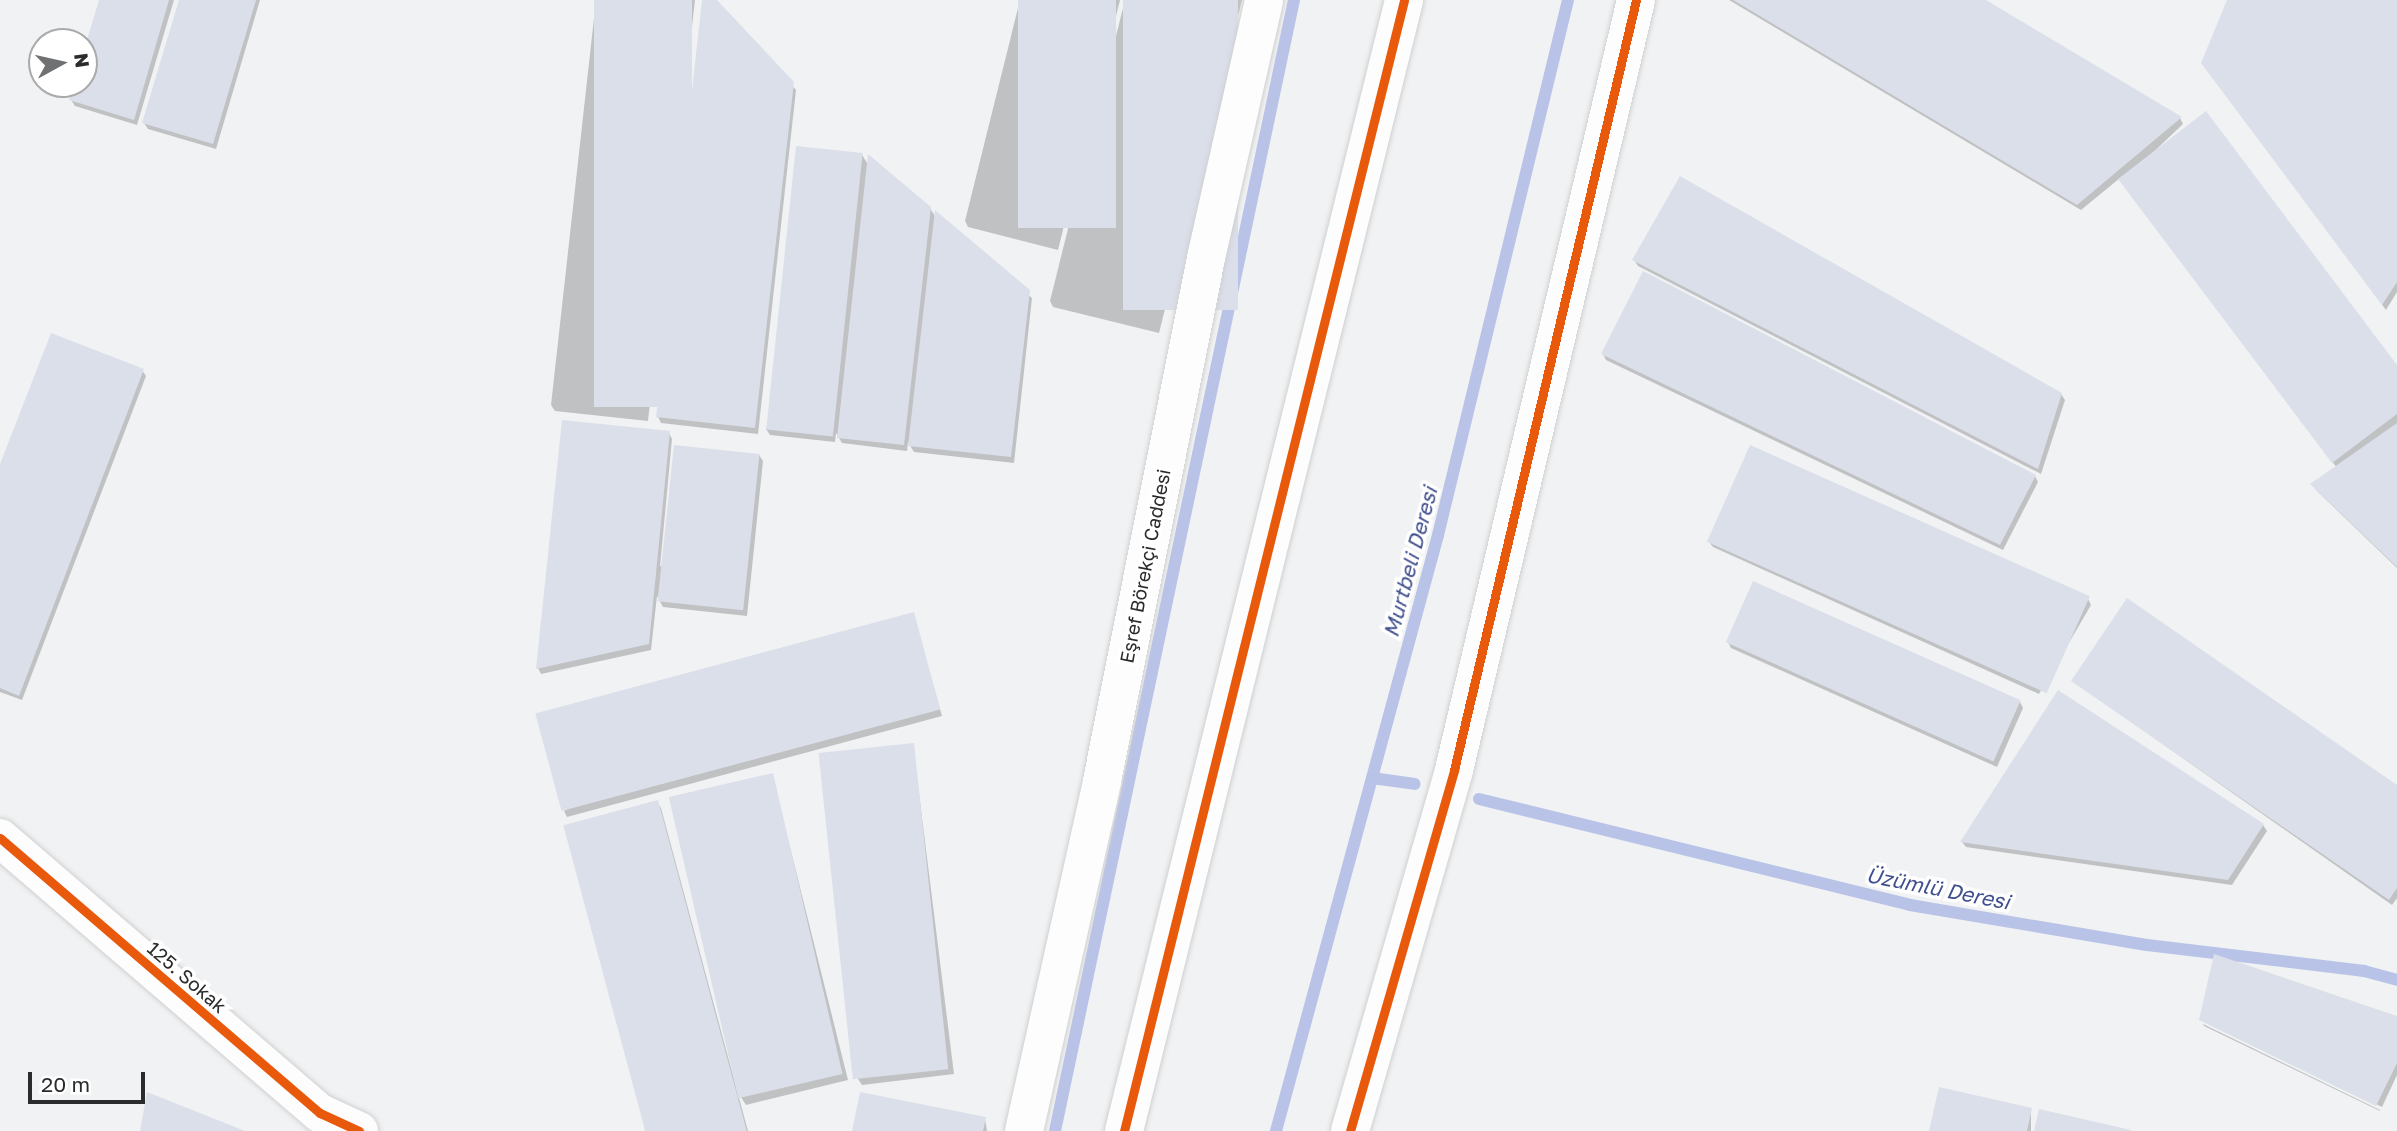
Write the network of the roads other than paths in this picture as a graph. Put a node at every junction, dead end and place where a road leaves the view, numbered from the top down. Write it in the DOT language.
graph roads {
  1 [pos="1264,0"];
  2 [pos="1404,0"];
  3 [pos="1636,0"];
  4 [pos="0,838"];
  5 [pos="359,1131"];
  6 [pos="1024,1131"];
  7 [pos="1124,1131"];
  8 [pos="1350,1131"];
  1 -- 6 [label="street, Eşref Börekçi Caddesi"];
  2 -- 7 [label="street"];
  3 -- 8 [label="street"];
  4 -- 5 [label="street, 125. Sokak"];
}
